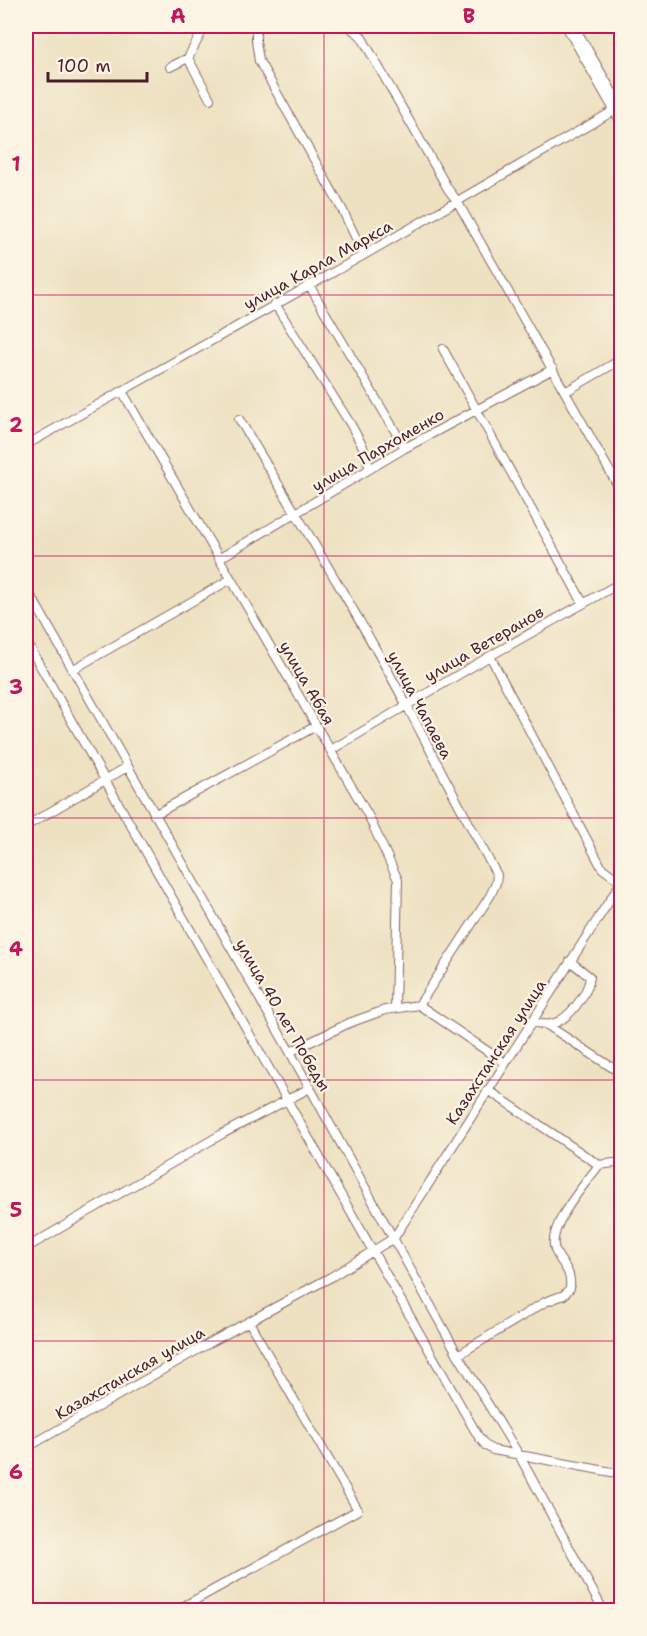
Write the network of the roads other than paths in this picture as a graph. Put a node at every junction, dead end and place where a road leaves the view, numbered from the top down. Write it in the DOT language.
graph roads {
  1 [pos="205,26"];
  2 [pos="256,26"];
  3 [pos="348,26"];
  4 [pos="566,26"];
  5 [pos="574,26"];
  6 [pos="188,57"];
  7 [pos="170,66"];
  8 [pos="210,99"];
  9 [pos="619,108"];
  10 [pos="621,124"];
  11 [pos="457,201"];
  12 [pos="364,255"];
  13 [pos="309,285"];
  14 [pos="275,304"];
  15 [pos="443,349"];
  16 [pos="621,358"];
  17 [pos="553,369"];
  18 [pos="122,391"];
  19 [pos="565,392"];
  20 [pos="477,410"];
  21 [pos="239,419"];
  22 [pos="26,445"];
  23 [pos="405,448"];
  24 [pos="370,469"];
  25 [pos="621,493"];
  26 [pos="297,513"];
  27 [pos="220,558"];
  28 [pos="231,579"];
  29 [pos="621,582"];
  30 [pos="26,588"];
  31 [pos="583,603"];
  32 [pos="26,641"];
  33 [pos="490,656"];
  34 [pos="72,670"];
  35 [pos="406,705"];
  36 [pos="316,726"];
  37 [pos="331,750"];
  38 [pos="127,767"];
  39 [pos="105,779"];
  40 [pos="154,814"];
  41 [pos="26,826"];
  42 [pos="621,881"];
  43 [pos="570,962"];
  44 [pos="419,1005"];
  45 [pos="395,1008"];
  46 [pos="532,1022"];
  47 [pos="547,1025"];
  48 [pos="290,1052"];
  49 [pos="505,1063"];
  50 [pos="621,1074"];
  51 [pos="310,1088"];
  52 [pos="488,1090"];
  53 [pos="287,1099"];
  54 [pos="621,1162"];
  55 [pos="599,1164"];
  56 [pos="394,1238"];
  57 [pos="26,1248"];
  58 [pos="374,1251"];
  59 [pos="249,1322"];
  60 [pos="458,1355"];
  61 [pos="26,1448"];
  62 [pos="519,1455"];
  63 [pos="621,1474"];
  64 [pos="177,1611"];
  65 [pos="603,1611"];
  1 -- 6 [label="street"];
  2 -- 12 [label="street"];
  3 -- 11 [label="street"];
  4 -- 9 [label="street"];
  5 -- 9 [label="street"];
  6 -- 7 [label="street"];
  6 -- 8 [label="street"];
  9 -- 10 [label="street"];
  9 -- 11 [label="street, улица Карла Маркса"];
  11 -- 12 [label="street, улица Карла Маркса"];
  11 -- 17 [label="street"];
  12 -- 13 [label="street, улица Карла Маркса"];
  13 -- 14 [label="street, улица Карла Маркса"];
  13 -- 23 [label="street"];
  14 -- 18 [label="street, улица Карла Маркса"];
  14 -- 24 [label="street"];
  15 -- 20 [label="street"];
  16 -- 19 [label="street"];
  17 -- 19 [label="street"];
  17 -- 20 [label="street, улица Пархоменко"];
  18 -- 22 [label="street, улица Карла Маркса"];
  18 -- 27 [label="street, улица Абая"];
  19 -- 25 [label="street"];
  20 -- 23 [label="street, улица Пархоменко"];
  20 -- 31 [label="street"];
  21 -- 26 [label="street, улица Чапаева"];
  23 -- 24 [label="street, улица Пархоменко"];
  24 -- 26 [label="street, улица Пархоменко"];
  26 -- 27 [label="street, улица Пархоменко"];
  26 -- 35 [label="street, улица Чапаева"];
  27 -- 28 [label="street, улица Абая"];
  28 -- 34 [label="street"];
  28 -- 36 [label="street, улица Абая"];
  29 -- 31 [label="street, улица Ветеранов"];
  30 -- 34 [label="street, улица 40 лет Победы"];
  31 -- 33 [label="street, улица Ветеранов"];
  32 -- 39 [label="street"];
  33 -- 35 [label="street, улица Ветеранов"];
  33 -- 42 [label="street"];
  34 -- 38 [label="street, улица 40 лет Победы"];
  35 -- 37 [label="street, улица Ветеранов"];
  35 -- 44 [label="street, улица Чапаева"];
  36 -- 37 [label="street, улица Абая"];
  36 -- 40 [label="street"];
  37 -- 45 [label="street, улица Абая"];
  38 -- 39 [label="street"];
  38 -- 40 [label="street, улица 40 лет Победы"];
  39 -- 41 [label="street"];
  39 -- 53 [label="street"];
  40 -- 48 [label="street, улица 40 лет Победы"];
  42 -- 43 [label="street, Казахстанская улица"];
  43 -- 46 [label="street, Казахстанская улица"];
  43 -- 47 [label="street"];
  44 -- 45 [label="street"];
  44 -- 49 [label="street"];
  45 -- 48 [label="street"];
  46 -- 47 [label="street"];
  46 -- 49 [label="street, Казахстанская улица"];
  47 -- 50 [label="street"];
  48 -- 51 [label="street, улица 40 лет Победы"];
  49 -- 52 [label="street, Казахстанская улица"];
  51 -- 53 [label="street"];
  51 -- 56 [label="street, улица 40 лет Победы"];
  52 -- 55 [label="street"];
  52 -- 56 [label="street, Казахстанская улица"];
  53 -- 57 [label="street"];
  53 -- 58 [label="street"];
  54 -- 55 [label="street"];
  55 -- 60 [label="street"];
  56 -- 58 [label="street, Казахстанская улица"];
  56 -- 60 [label="street, улица 40 лет Победы"];
  58 -- 59 [label="street, Казахстанская улица"];
  58 -- 62 [label="street"];
  59 -- 61 [label="street, Казахстанская улица"];
  59 -- 64 [label="street"];
  60 -- 62 [label="street, улица 40 лет Победы"];
  62 -- 63 [label="street"];
  62 -- 65 [label="street, улица 40 лет Победы"];
}
